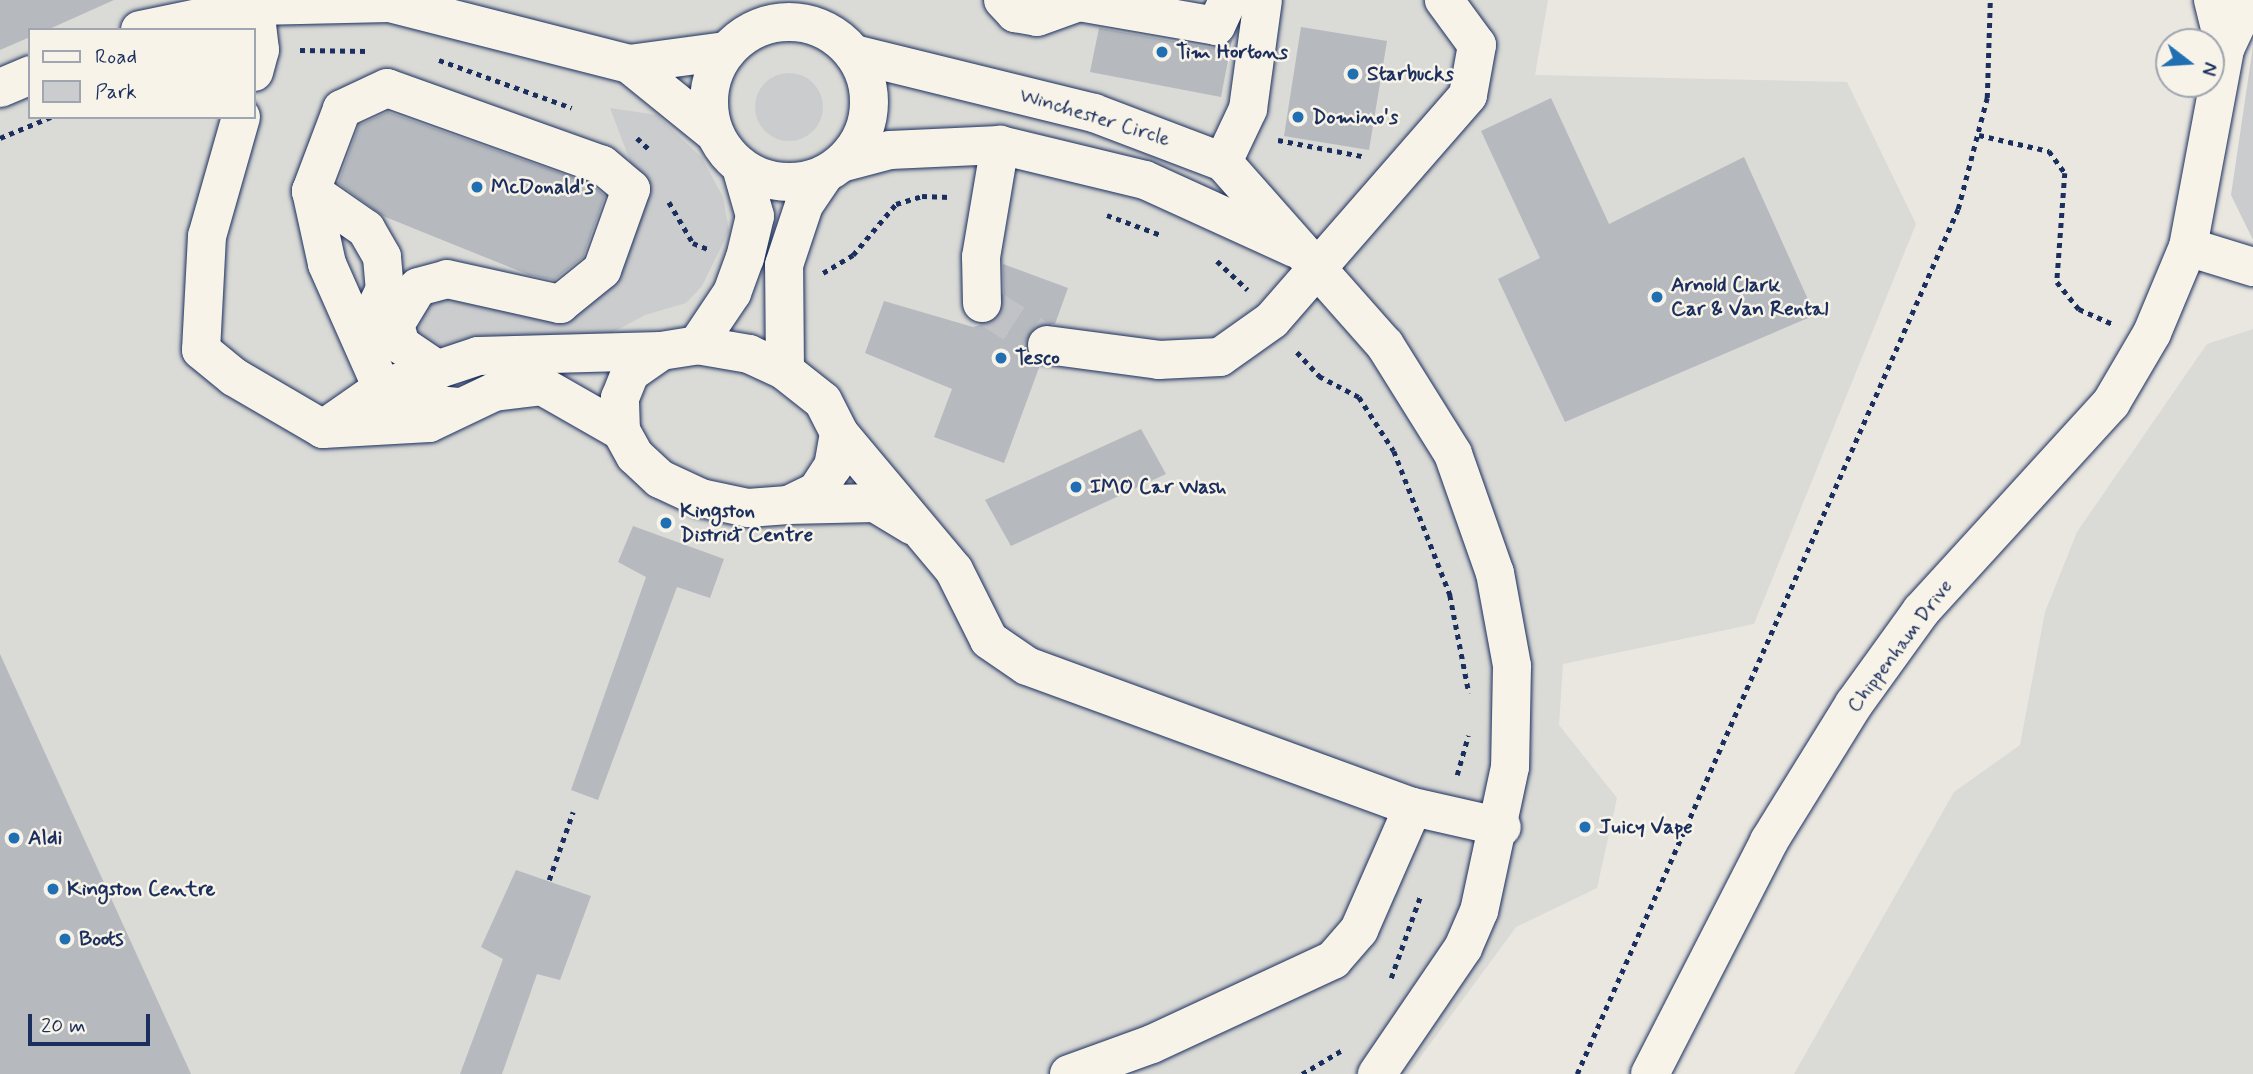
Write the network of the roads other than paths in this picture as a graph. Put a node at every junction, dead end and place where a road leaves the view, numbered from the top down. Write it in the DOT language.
graph roads {
  1 [pos="1003,0"];
  2 [pos="1228,0"];
  3 [pos="1263,0"];
  4 [pos="1444,0"];
  5 [pos="2213,0"];
  6 [pos="2248,0"];
  7 [pos="255,3"];
  8 [pos="771,13"];
  9 [pos="149,28"];
  10 [pos="256,28"];
  11 [pos="2220,28"];
  12 [pos="838,29"];
  13 [pos="256,32"];
  14 [pos="2225,48"];
  15 [pos="727,51"];
  16 [pos="257,61"];
  17 [pos="629,64"];
  18 [pos="28,76"];
  19 [pos="0,88"];
  20 [pos="2216,98"];
  21 [pos="240,119"];
  22 [pos="713,132"];
  23 [pos="1000,145"];
  24 [pos="1230,147"];
  25 [pos="741,167"];
  26 [pos="835,168"];
  27 [pos="311,191"];
  28 [pos="2188,247"];
  29 [pos="1307,259"];
  30 [pos="2253,267"];
  31 [pos="982,303"];
  32 [pos="360,338"];
  33 [pos="1047,345"];
  34 [pos="679,348"];
  35 [pos="438,370"];
  36 [pos="785,371"];
  37 [pos="382,388"];
  38 [pos="458,407"];
  39 [pos="323,429"];
  40 [pos="621,431"];
  41 [pos="839,433"];
  42 [pos="788,505"];
  43 [pos="918,529"];
  44 [pos="1428,812"];
  45 [pos="1502,827"];
  46 [pos="1069,1074"];
  47 [pos="1377,1074"];
  48 [pos="1650,1074"];
  1 -- 2 [label="main road"];
  3 -- 24 [label="main road"];
  4 -- 29 [label="main road"];
  5 -- 11 [label="main road"];
  6 -- 14 [label="main road"];
  7 -- 9 [label="main road"];
  7 -- 10 [label="main road"];
  7 -- 17 [label="main road"];
  8 -- 12 [label="main road"];
  8 -- 15 [label="main road"];
  12 -- 24 [label="main road, Winchester Circle"];
  12 -- 26 [label="main road"];
  13 -- 16 [label="main road"];
  15 -- 17 [label="main road"];
  15 -- 22 [label="main road"];
  17 -- 22 [label="main road"];
  18 -- 19 [label="main road"];
  20 -- 28 [label="main road, Chippenham Drive"];
  21 -- 39 [label="main road"];
  22 -- 25 [label="main road"];
  23 -- 26 [label="main road, Winchester Circle"];
  23 -- 29 [label="main road, Winchester Circle"];
  23 -- 31 [label="main road"];
  24 -- 29 [label="main road, Winchester Circle"];
  25 -- 26 [label="main road"];
  25 -- 34 [label="main road"];
  26 -- 36 [label="main road"];
  27 -- 32 [label="main road"];
  27 -- 32 [label="main road"];
  27 -- 35 [label="main road"];
  28 -- 30 [label="main road"];
  28 -- 48 [label="main road, Chippenham Drive"];
  29 -- 33 [label="main road"];
  29 -- 45 [label="main road, Winchester Circle"];
  32 -- 37 [label="main road"];
  34 -- 35 [label="main road"];
  34 -- 36 [label="main road"];
  34 -- 40 [label="main road"];
  35 -- 37 [label="main road"];
  36 -- 41 [label="main road"];
  37 -- 38 [label="main road"];
  37 -- 39 [label="main road"];
  38 -- 39 [label="main road"];
  38 -- 40 [label="main road"];
  40 -- 42 [label="main road"];
  41 -- 42 [label="main road"];
  41 -- 43 [label="main road"];
  42 -- 43 [label="main road"];
  43 -- 44 [label="main road"];
  44 -- 45 [label="main road"];
  44 -- 46 [label="main road"];
  45 -- 47 [label="main road, Winchester Circle"];
}
